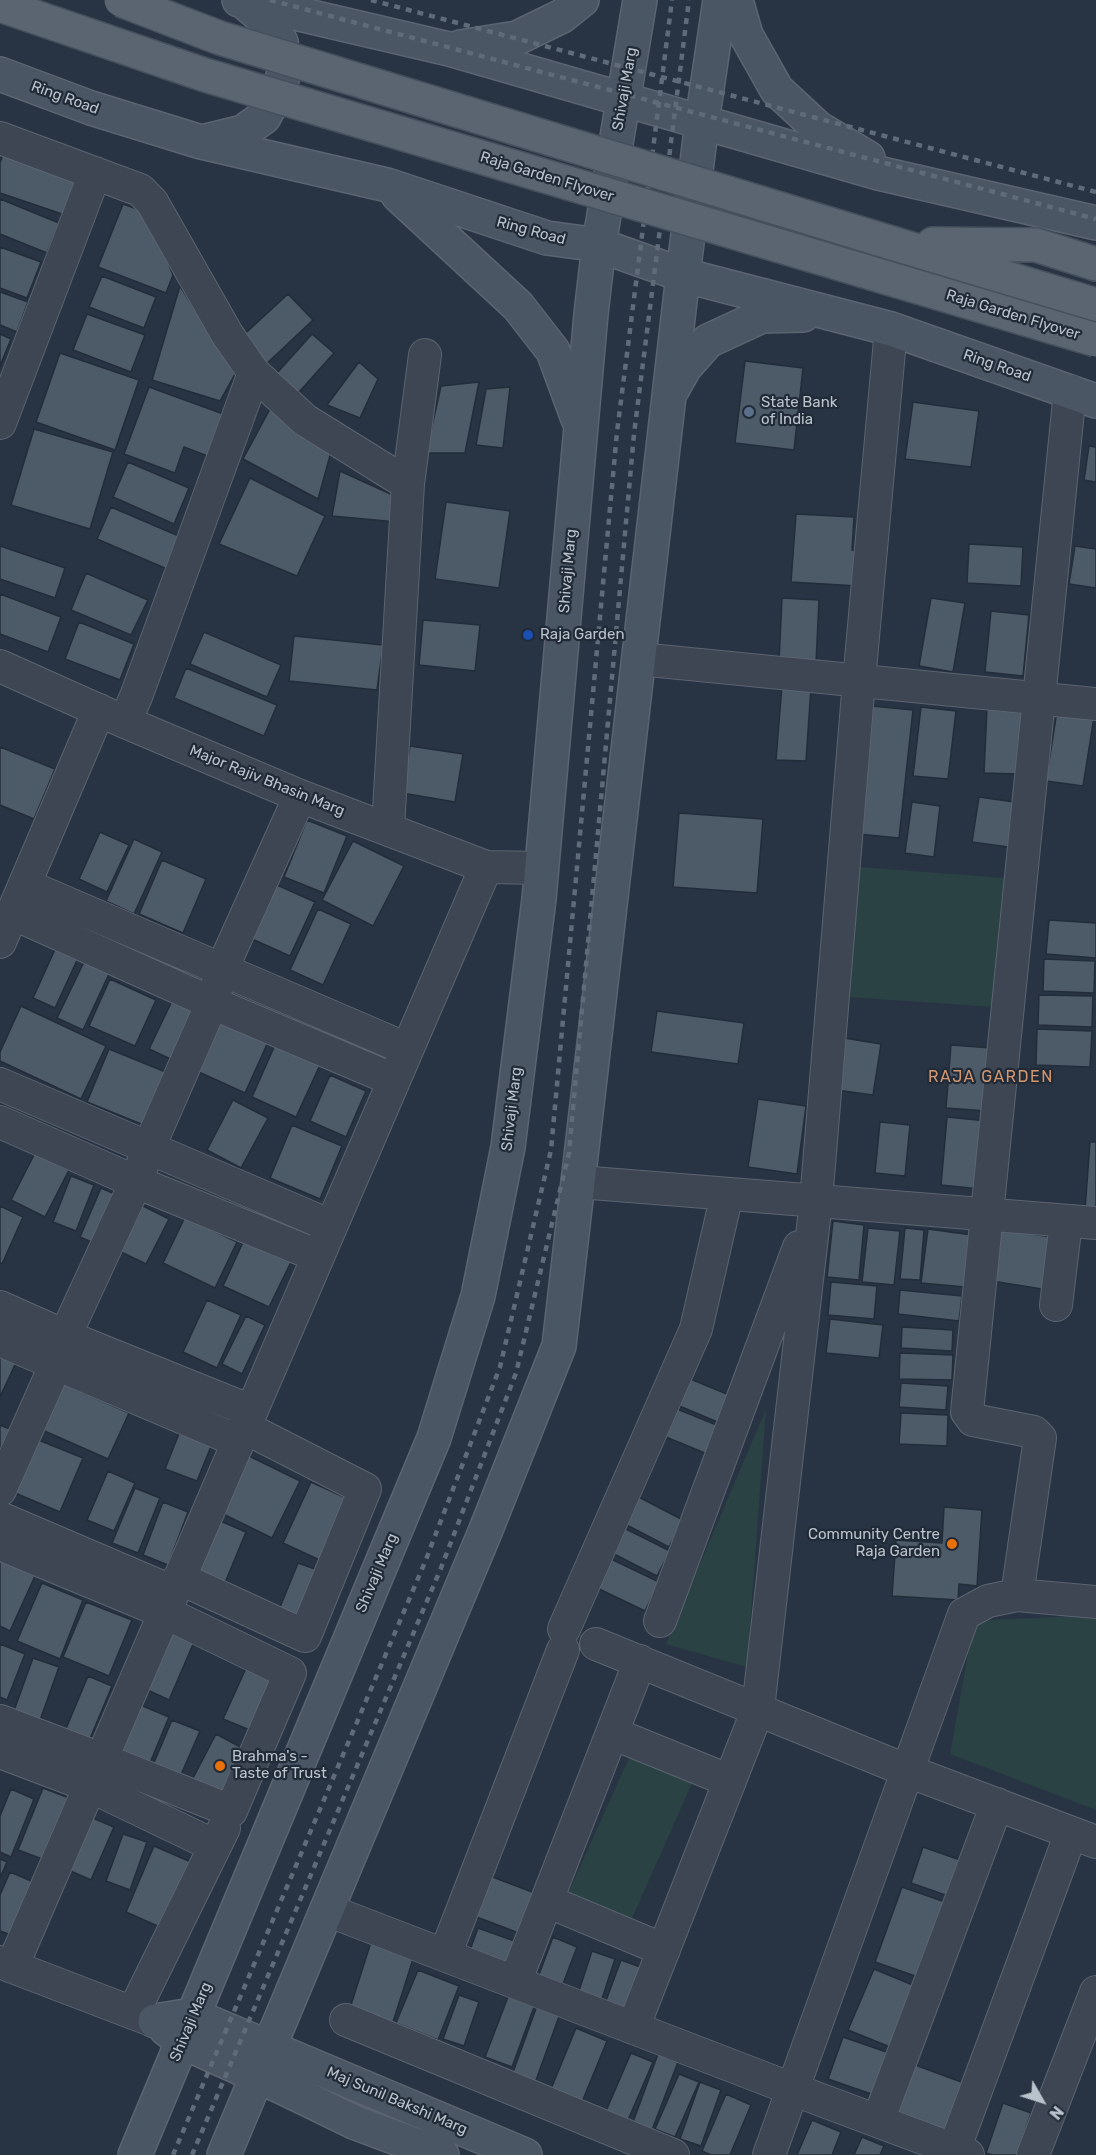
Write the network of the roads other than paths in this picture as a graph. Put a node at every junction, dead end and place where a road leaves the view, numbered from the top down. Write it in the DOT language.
graph roads {
  1 [pos="121,0"];
  2 [pos="241,0"];
  3 [pos="582,0"];
  4 [pos="640,0"];
  5 [pos="720,0"];
  6 [pos="736,0"];
  7 [pos="0,5"];
  8 [pos="449,49"];
  9 [pos="0,74"];
  10 [pos="624,101"];
  11 [pos="702,122"];
  12 [pos="0,138"];
  13 [pos="201,142"];
  14 [pos="95,173"];
  15 [pos="905,179"];
  16 [pos="387,185"];
  17 [pos="1096,223"];
  18 [pos="895,244"];
  19 [pos="599,245"];
  20 [pos="1096,264"];
  21 [pos="682,275"];
  22 [pos="1096,305"];
  23 [pos="831,314"];
  24 [pos="891,329"];
  25 [pos="1082,336"];
  26 [pos="1096,348"];
  27 [pos="425,355"];
  28 [pos="255,374"];
  29 [pos="670,394"];
  30 [pos="1083,396"];
  31 [pos="0,423"];
  32 [pos="581,426"];
  33 [pos="408,484"];
  34 [pos="639,659"];
  35 [pos="0,667"];
  36 [pos="859,681"];
  37 [pos="1039,698"];
  38 [pos="1096,704"];
  39 [pos="112,716"];
  40 [pos="300,796"];
  41 [pos="388,828"];
  42 [pos="486,867"];
  43 [pos="541,868"];
  44 [pos="25,885"];
  45 [pos="12,913"];
  46 [pos="0,942"];
  47 [pos="222,969"];
  48 [pos="212,1003"];
  49 [pos="407,1049"];
  50 [pos="394,1080"];
  51 [pos="0,1084"];
  52 [pos="0,1122"];
  53 [pos="149,1146"];
  54 [pos="136,1182"];
  55 [pos="579,1182"];
  56 [pos="727,1194"];
  57 [pos="816,1201"];
  58 [pos="988,1215"];
  59 [pos="1081,1222"];
  60 [pos="331,1226"];
  61 [pos="318,1256"];
  62 [pos="1056,1305"];
  63 [pos="0,1307"];
  64 [pos="0,1340"];
  65 [pos="60,1350"];
  66 [pos="244,1426"];
  67 [pos="0,1490"];
  68 [pos="0,1518"];
  69 [pos="0,1544"];
  70 [pos="172,1594"];
  71 [pos="1017,1595"];
  72 [pos="1096,1602"];
  73 [pos="660,1621"];
  74 [pos="306,1636"];
  75 [pos="596,1644"];
  76 [pos="640,1661"];
  77 [pos="290,1673"];
  78 [pos="758,1709"];
  79 [pos="0,1721"];
  80 [pos="612,1732"];
  81 [pos="0,1752"];
  82 [pos="908,1771"];
  83 [pos="95,1772"];
  84 [pos="730,1781"];
  85 [pos="997,1804"];
  86 [pos="231,1811"];
  87 [pos="1084,1838"];
  88 [pos="215,1846"];
  89 [pos="547,1901"];
  90 [pos="327,1910"];
  91 [pos="664,1950"];
  92 [pos="445,1956"];
  93 [pos="6,1964"];
  94 [pos="514,1982"];
  95 [pos="1096,1992"];
  96 [pos="144,2017"];
  97 [pos="346,2020"];
  98 [pos="633,2028"];
  99 [pos="187,2029"];
  100 [pos="263,2061"];
  101 [pos="792,2089"];
  102 [pos="878,2121"];
  103 [pos="961,2152"];
  104 [pos="135,2155"];
  105 [pos="224,2155"];
  106 [pos="442,2155"];
  107 [pos="525,2155"];
  108 [pos="673,2155"];
  109 [pos="769,2155"];
  110 [pos="1033,2155"];
  1 -- 18 [label="main road, bridge"];
  2 -- 8 [label="main road"];
  2 -- 13 [label="main road"];
  3 -- 8 [label="main road"];
  4 -- 10 [label="main road, Shivaji Marg"];
  5 -- 11 [label="main road"];
  6 -- 15 [label="main road"];
  7 -- 25 [label="main road, Raja Garden Flyover, bridge"];
  8 -- 10 [label="main road"];
  9 -- 13 [label="main road, Ring Road"];
  10 -- 11 [label="main road"];
  10 -- 19 [label="main road, Shivaji Marg"];
  11 -- 15 [label="main road"];
  11 -- 21 [label="main road"];
  12 -- 14 [label="street"];
  13 -- 16 [label="main road, Ring Road"];
  14 -- 28 [label="street"];
  14 -- 31 [label="street"];
  15 -- 17 [label="main road"];
  16 -- 19 [label="main road, Ring Road"];
  16 -- 32 [label="main road"];
  18 -- 20 [label="main road"];
  18 -- 22 [label="main road"];
  19 -- 21 [label="main road, Ring Road"];
  19 -- 32 [label="main road, Shivaji Marg"];
  21 -- 23 [label="main road, Ring Road"];
  21 -- 29 [label="main road"];
  23 -- 24 [label="main road, Ring Road"];
  23 -- 29 [label="main road"];
  24 -- 30 [label="main road, Ring Road"];
  24 -- 36 [label="street"];
  25 -- 26 [label="main road, Raja Garden Flyover, bridge"];
  27 -- 33 [label="street"];
  28 -- 33 [label="street"];
  28 -- 39 [label="street"];
  29 -- 34 [label="main road"];
  30 -- 37 [label="street"];
  32 -- 43 [label="main road, Shivaji Marg"];
  33 -- 41 [label="street"];
  34 -- 36 [label="street"];
  34 -- 55 [label="main road"];
  35 -- 39 [label="street, Major Rajiv Bhasin Marg"];
  36 -- 37 [label="street"];
  36 -- 57 [label="street"];
  37 -- 38 [label="street"];
  37 -- 58 [label="street"];
  39 -- 40 [label="street, Major Rajiv Bhasin Marg"];
  39 -- 44 [label="street"];
  40 -- 41 [label="street, Major Rajiv Bhasin Marg"];
  40 -- 47 [label="street"];
  41 -- 42 [label="street, Major Rajiv Bhasin Marg"];
  42 -- 43 [label="street, Major Rajiv Bhasin Marg"];
  42 -- 49 [label="street"];
  43 -- 99 [label="main road, Shivaji Marg"];
  44 -- 45 [label="street"];
  44 -- 47 [label="street"];
  45 -- 46 [label="street"];
  45 -- 48 [label="street"];
  47 -- 48 [label="street"];
  47 -- 49 [label="street"];
  48 -- 50 [label="street"];
  48 -- 53 [label="street"];
  49 -- 50 [label="street"];
  50 -- 60 [label="street"];
  51 -- 53 [label="street"];
  52 -- 54 [label="street"];
  53 -- 54 [label="street"];
  53 -- 60 [label="street"];
  54 -- 61 [label="street"];
  54 -- 65 [label="street"];
  55 -- 56 [label="street"];
  55 -- 90 [label="main road"];
  56 -- 57 [label="street"];
  56 -- 92 [label="street"];
  57 -- 58 [label="street"];
  57 -- 73 [label="street"];
  57 -- 78 [label="street"];
  58 -- 59 [label="street"];
  58 -- 71 [label="street"];
  59 -- 62 [label="street"];
  60 -- 61 [label="street"];
  61 -- 66 [label="street"];
  63 -- 65 [label="street"];
  64 -- 65 [label="street"];
  65 -- 66 [label="street"];
  65 -- 67 [label="street"];
  66 -- 70 [label="street"];
  66 -- 74 [label="street"];
  68 -- 70 [label="street"];
  69 -- 70 [label="street"];
  70 -- 74 [label="street"];
  70 -- 77 [label="street"];
  70 -- 83 [label="street"];
  71 -- 72 [label="street"];
  71 -- 82 [label="street"];
  74 -- 77 [label="street"];
  75 -- 76 [label="street"];
  76 -- 78 [label="street"];
  76 -- 80 [label="street"];
  77 -- 86 [label="street"];
  78 -- 82 [label="street"];
  78 -- 84 [label="street"];
  79 -- 83 [label="street"];
  80 -- 84 [label="street"];
  80 -- 89 [label="street"];
  81 -- 83 [label="street"];
  82 -- 85 [label="street"];
  82 -- 101 [label="street"];
  83 -- 86 [label="street"];
  83 -- 88 [label="street"];
  83 -- 93 [label="street"];
  84 -- 91 [label="street"];
  85 -- 87 [label="street"];
  85 -- 102 [label="street"];
  86 -- 88 [label="street"];
  87 -- 103 [label="street"];
  88 -- 96 [label="street"];
  89 -- 91 [label="street"];
  89 -- 94 [label="street"];
  90 -- 92 [label="street"];
  90 -- 100 [label="main road"];
  91 -- 98 [label="street"];
  92 -- 94 [label="street"];
  93 -- 96 [label="street"];
  94 -- 98 [label="street"];
  95 -- 110 [label="street"];
  96 -- 99 [label="main road"];
  97 -- 108 [label="street"];
  98 -- 101 [label="street"];
  99 -- 100 [label="main road"];
  99 -- 104 [label="main road, Shivaji Marg"];
  100 -- 105 [label="main road"];
  100 -- 106 [label="main road"];
  100 -- 107 [label="main road, Maj Sunil Bakshi Marg"];
  101 -- 102 [label="street"];
  101 -- 109 [label="street"];
  102 -- 103 [label="street"];
}
